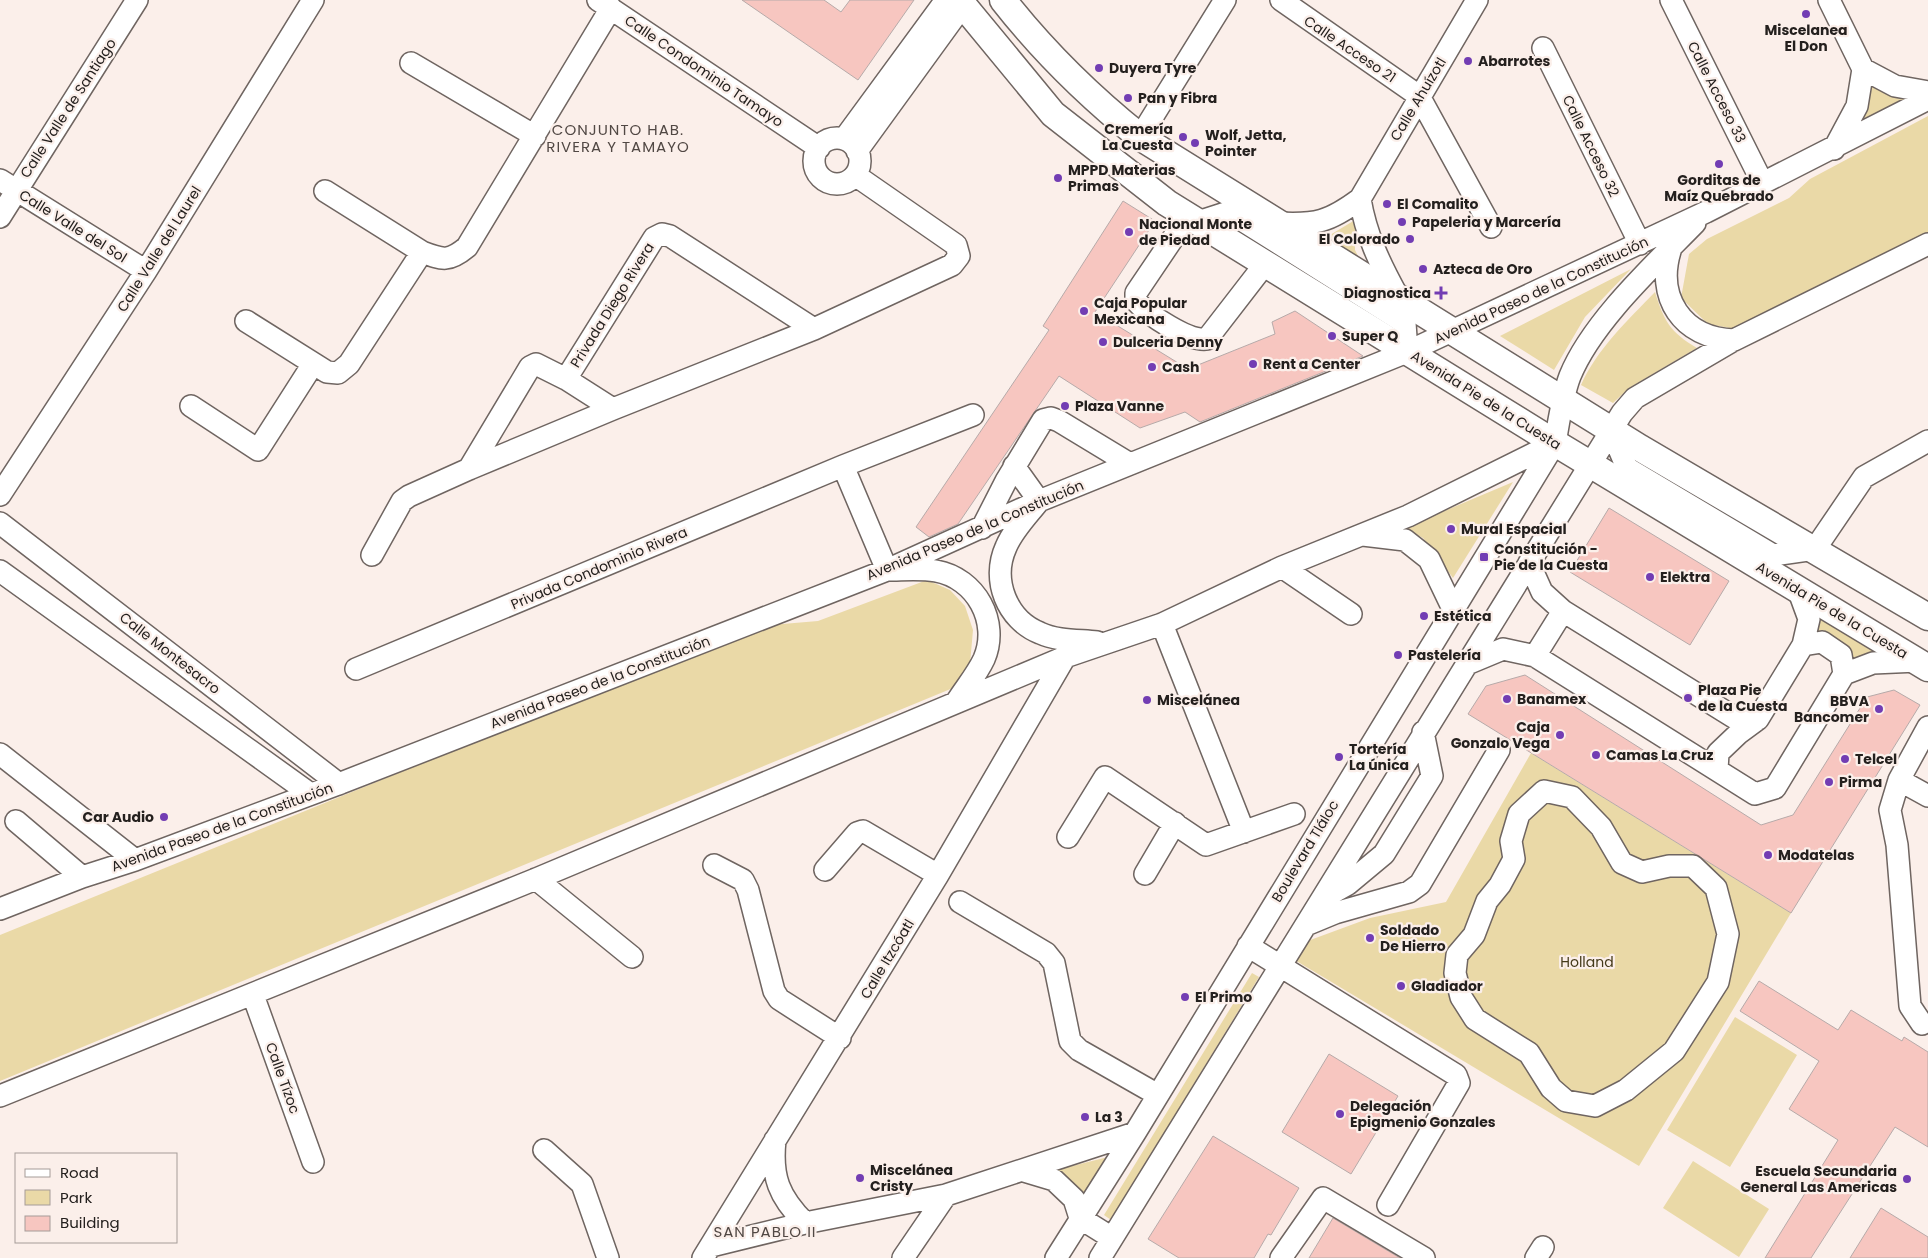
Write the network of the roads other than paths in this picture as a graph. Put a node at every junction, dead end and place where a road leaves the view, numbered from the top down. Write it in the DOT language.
graph roads {
  1 [pos="137,0"];
  2 [pos="314,0"];
  3 [pos="1003,0"];
  4 [pos="1225,0"];
  5 [pos="1281,0"];
  6 [pos="1477,0"];
  7 [pos="1671,0"];
  8 [pos="1829,0"];
  9 [pos="956,2"];
  10 [pos="605,4"];
  11 [pos="1543,48"];
  12 [pos="411,63"];
  13 [pos="1863,69"];
  14 [pos="1928,92"];
  15 [pos="1419,96"];
  16 [pos="1928,99"];
  17 [pos="535,136"];
  18 [pos="1140,137"];
  19 [pos="850,145"];
  20 [pos="819,148"];
  21 [pos="1834,149"];
  22 [pos="855,175"];
  23 [pos="1763,184"];
  24 [pos="8,185"];
  25 [pos="325,191"];
  26 [pos="1360,200"];
  27 [pos="1706,212"];
  28 [pos="0,217"];
  29 [pos="1193,219"];
  30 [pos="1275,223"];
  31 [pos="1490,227"];
  32 [pos="1640,244"];
  33 [pos="1928,244"];
  34 [pos="1671,248"];
  35 [pos="422,252"];
  36 [pos="1265,264"];
  37 [pos="146,272"];
  38 [pos="1397,295"];
  39 [pos="246,321"];
  40 [pos="814,329"];
  41 [pos="1452,330"];
  42 [pos="1734,340"];
  43 [pos="1407,352"];
  44 [pos="313,364"];
  45 [pos="566,379"];
  46 [pos="1564,400"];
  47 [pos="192,406"];
  48 [pos="613,409"];
  49 [pos="973,415"];
  50 [pos="1611,430"];
  51 [pos="1928,441"];
  52 [pos="1555,443"];
  53 [pos="1130,464"];
  54 [pos="1590,464"];
  55 [pos="843,466"];
  56 [pos="1014,466"];
  57 [pos="469,469"];
  58 [pos="0,495"];
  59 [pos="1040,500"];
  60 [pos="0,523"];
  61 [pos="982,528"];
  62 [pos="1363,534"];
  63 [pos="1814,549"];
  64 [pos="372,555"];
  65 [pos="1528,563"];
  66 [pos="1282,567"];
  67 [pos="887,570"];
  68 [pos="0,571"];
  69 [pos="1798,589"];
  70 [pos="1453,609"];
  71 [pos="1563,611"];
  72 [pos="1351,614"];
  73 [pos="1928,617"];
  74 [pos="1162,624"];
  75 [pos="1102,643"];
  76 [pos="1803,645"];
  77 [pos="1535,656"];
  78 [pos="1065,657"];
  79 [pos="1466,664"];
  80 [pos="1923,664"];
  81 [pos="356,669"];
  82 [pos="1844,674"];
  83 [pos="957,701"];
  84 [pos="1758,719"];
  85 [pos="1927,729"];
  86 [pos="1423,732"];
  87 [pos="1499,750"];
  88 [pos="0,754"];
  89 [pos="1717,770"];
  90 [pos="1899,780"];
  91 [pos="339,784"];
  92 [pos="309,793"];
  93 [pos="1928,796"];
  94 [pos="1294,814"];
  95 [pos="16,821"];
  96 [pos="1176,823"];
  97 [pos="1244,832"];
  98 [pos="1068,837"];
  99 [pos="135,860"];
  100 [pos="714,864"];
  101 [pos="825,870"];
  102 [pos="1145,874"];
  103 [pos="938,875"];
  104 [pos="82,876"];
  105 [pos="536,879"];
  106 [pos="1321,899"];
  107 [pos="960,902"];
  108 [pos="0,909"];
  109 [pos="1306,925"];
  110 [pos="1248,946"];
  111 [pos="1457,955"];
  112 [pos="632,957"];
  113 [pos="1280,966"];
  114 [pos="253,994"];
  115 [pos="1926,1022"];
  116 [pos="840,1038"];
  117 [pos="1158,1095"];
  118 [pos="0,1096"];
  119 [pos="1135,1133"];
  120 [pos="775,1140"];
  121 [pos="544,1150"];
  122 [pos="314,1162"];
  123 [pos="1024,1171"];
  124 [pos="946,1195"];
  125 [pos="1388,1205"];
  126 [pos="1080,1218"];
  127 [pos="805,1223"];
  128 [pos="1112,1238"];
  129 [pos="707,1252"];
  130 [pos="608,1258"];
  131 [pos="903,1258"];
  132 [pos="1056,1258"];
  133 [pos="1100,1258"];
  134 [pos="1281,1258"];
  135 [pos="1424,1258"];
  1 -- 24 [label="street, Calle Valle de Santiago"];
  2 -- 37 [label="street, Calle Valle del Laurel"];
  3 -- 18 [label="main road"];
  4 -- 18 [label="street"];
  5 -- 15 [label="street, Calle Acceso 21"];
  6 -- 15 [label="street, Calle Ahuízotl"];
  7 -- 23 [label="street, Calle Acceso 33"];
  8 -- 13 [label="street"];
  9 -- 19 [label="street"];
  9 -- 29 [label="main road, Avenida Pie de la Cuesta"];
  10 -- 17 [label="street, Calle Condominio Tamayo"];
  10 -- 20 [label="street, Calle Condominio Tamayo"];
  11 -- 32 [label="street, Calle Acceso 32"];
  12 -- 17 [label="street"];
  13 -- 14 [label="street"];
  13 -- 21 [label="street"];
  15 -- 26 [label="street, Calle Ahuízotl"];
  15 -- 31 [label="street"];
  16 -- 21 [label="street, Avenida Paseo de la Constitución"];
  17 -- 35 [label="street, Calle Condominio Tamayo"];
  18 -- 30 [label="main road"];
  19 -- 20 [label="street"];
  19 -- 22 [label="street"];
  20 -- 22 [label="street"];
  21 -- 23 [label="street, Avenida Paseo de la Constitución"];
  22 -- 40 [label="street"];
  23 -- 27 [label="street, Avenida Paseo de la Constitución"];
  24 -- 28 [label="street, Calle Valle de Santiago"];
  24 -- 37 [label="street, Calle Valle del Sol"];
  25 -- 35 [label="street, Calle Condominio Tamayo"];
  26 -- 30 [label="street, Calle Ahuízotl"];
  26 -- 38 [label="street"];
  27 -- 32 [label="street, Avenida Paseo de la Constitución"];
  27 -- 34 [label="street, Boulevard Tláloc"];
  29 -- 36 [label="main road, Avenida Pie de la Cuesta"];
  29 -- 36 [label="street"];
  29 -- 43 [label="street"];
  30 -- 38 [label="main road"];
  32 -- 41 [label="street, Avenida Paseo de la Constitución"];
  33 -- 42 [label="street"];
  34 -- 42 [label="street"];
  34 -- 46 [label="street, Boulevard Tláloc"];
  35 -- 44 [label="street"];
  36 -- 43 [label="main road, Avenida Pie de la Cuesta"];
  37 -- 58 [label="street, Calle Valle del Laurel"];
  38 -- 41 [label="main road"];
  39 -- 44 [label="street"];
  40 -- 45 [label="street, Privada Diego Rivera"];
  40 -- 48 [label="street"];
  41 -- 43 [label="street, Avenida Paseo de la Constitución"];
  41 -- 46 [label="main road"];
  42 -- 50 [label="street"];
  43 -- 52 [label="main road, Avenida Pie de la Cuesta"];
  43 -- 53 [label="street, Avenida Paseo de la Constitución"];
  44 -- 47 [label="street"];
  45 -- 48 [label="street, Privada Diego Rivera"];
  45 -- 57 [label="street, Privada Diego Rivera"];
  46 -- 50 [label="main road"];
  46 -- 52 [label="street, Boulevard Tláloc"];
  48 -- 57 [label="street"];
  49 -- 55 [label="street, Privada Condominio Rivera"];
  50 -- 52 [label="main road"];
  50 -- 54 [label="street"];
  50 -- 63 [label="main road"];
  51 -- 63 [label="street"];
  52 -- 54 [label="main road, Avenida Pie de la Cuesta"];
  52 -- 62 [label="street"];
  52 -- 70 [label="street, Boulevard Tláloc"];
  53 -- 56 [label="street"];
  53 -- 59 [label="street, Avenida Paseo de la Constitución"];
  54 -- 65 [label="street"];
  54 -- 69 [label="main road, Avenida Pie de la Cuesta"];
  55 -- 67 [label="street"];
  55 -- 81 [label="street, Privada Condominio Rivera"];
  56 -- 59 [label="street"];
  56 -- 61 [label="street"];
  57 -- 64 [label="street"];
  59 -- 61 [label="street, Avenida Paseo de la Constitución"];
  59 -- 75 [label="street"];
  60 -- 91 [label="street, Calle Montesacro"];
  61 -- 67 [label="street, Avenida Paseo de la Constitución"];
  62 -- 66 [label="street"];
  62 -- 70 [label="street"];
  63 -- 73 [label="main road"];
  65 -- 71 [label="street"];
  65 -- 79 [label="street"];
  66 -- 72 [label="street"];
  66 -- 74 [label="street"];
  67 -- 83 [label="street"];
  67 -- 91 [label="street, Avenida Paseo de la Constitución"];
  68 -- 92 [label="street"];
  69 -- 76 [label="street"];
  69 -- 80 [label="main road, Avenida Pie de la Cuesta"];
  70 -- 110 [label="street, Boulevard Tláloc"];
  71 -- 77 [label="street"];
  71 -- 84 [label="street"];
  74 -- 75 [label="street"];
  74 -- 97 [label="street"];
  75 -- 78 [label="street"];
  76 -- 82 [label="street"];
  76 -- 84 [label="street"];
  77 -- 79 [label="street"];
  77 -- 89 [label="street"];
  78 -- 83 [label="street"];
  78 -- 103 [label="street, Calle Itzcóatl"];
  79 -- 86 [label="street"];
  80 -- 82 [label="street"];
  82 -- 89 [label="street"];
  83 -- 105 [label="street"];
  84 -- 89 [label="street"];
  85 -- 90 [label="street"];
  86 -- 106 [label="street"];
  86 -- 106 [label="street"];
  87 -- 109 [label="street"];
  88 -- 99 [label="street"];
  90 -- 93 [label="street"];
  90 -- 115 [label="street"];
  91 -- 92 [label="street, Avenida Paseo de la Constitución"];
  92 -- 99 [label="street, Avenida Paseo de la Constitución"];
  94 -- 97 [label="street"];
  95 -- 104 [label="street"];
  96 -- 97 [label="street"];
  96 -- 98 [label="street"];
  96 -- 102 [label="street"];
  99 -- 104 [label="street, Avenida Paseo de la Constitución"];
  100 -- 116 [label="street"];
  101 -- 103 [label="street"];
  103 -- 116 [label="street, Calle Itzcóatl"];
  104 -- 108 [label="street, Avenida Paseo de la Constitución"];
  105 -- 112 [label="street"];
  105 -- 114 [label="street"];
  106 -- 109 [label="street"];
  107 -- 117 [label="street"];
  109 -- 113 [label="street"];
  110 -- 113 [label="street"];
  110 -- 117 [label="street, Boulevard Tláloc"];
  111 -- 111 [label="street"];
  113 -- 125 [label="street"];
  113 -- 128 [label="street"];
  114 -- 118 [label="street"];
  114 -- 122 [label="street, Calle Tízoc"];
  116 -- 120 [label="street, Calle Itzcóatl"];
  117 -- 119 [label="street, Boulevard Tláloc"];
  119 -- 123 [label="street"];
  119 -- 126 [label="street, Boulevard Tláloc"];
  120 -- 127 [label="street"];
  120 -- 129 [label="street, Calle Itzcóatl"];
  121 -- 130 [label="street"];
  123 -- 124 [label="street"];
  123 -- 126 [label="street"];
  124 -- 127 [label="street"];
  124 -- 131 [label="street"];
  126 -- 128 [label="street"];
  126 -- 132 [label="street, Boulevard Tláloc"];
  127 -- 129 [label="street"];
  128 -- 133 [label="street"];
  134 -- 135 [label="street"];
}
